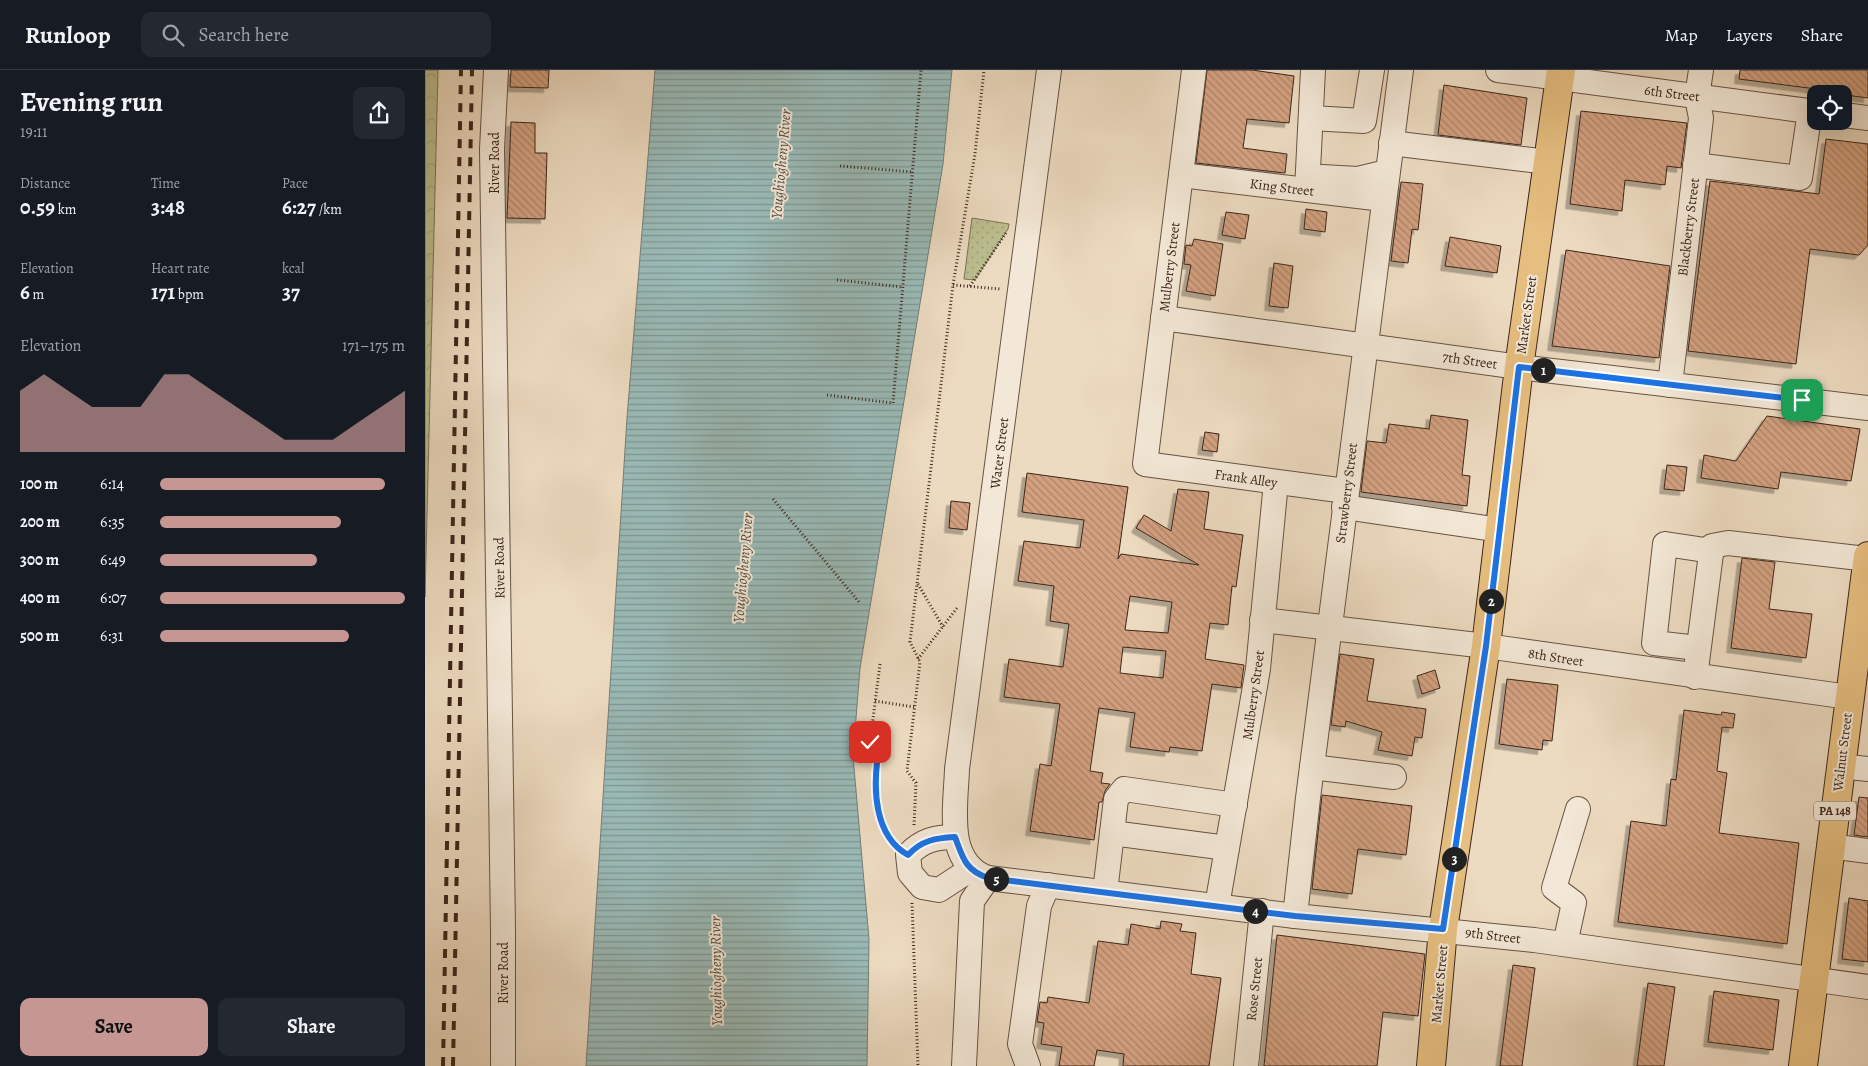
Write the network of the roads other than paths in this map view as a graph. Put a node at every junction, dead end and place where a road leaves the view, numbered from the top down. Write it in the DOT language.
graph roads {
  1 [pos="496,70"];
  2 [pos="1049,70"];
  3 [pos="1194,70"];
  4 [pos="1313,70"];
  5 [pos="1372,70"];
  6 [pos="1401,70"];
  7 [pos="1498,70"];
  8 [pos="1701,70"];
  9 [pos="1560,74"];
  10 [pos="1697,96"];
  11 [pos="1807,110"];
  12 [pos="1852,116"];
  13 [pos="1311,118"];
  14 [pos="1868,118"];
  15 [pos="1809,130"];
  16 [pos="1391,143"];
  17 [pos="1548,162"];
  18 [pos="1695,165"];
  19 [pos="1387,172"];
  20 [pos="1181,175"];
  21 [pos="1307,183"];
  22 [pos="1383,199"];
  23 [pos="1163,318"];
  24 [pos="1364,346"];
  25 [pos="1519,367"];
  26 [pos="1670,385"];
  27 [pos="1868,408"];
  28 [pos="1145,464"];
  29 [pos="1276,482"];
  30 [pos="1345,499"];
  31 [pos="1500,530"];
  32 [pos="1720,547"];
  33 [pos="1868,558"];
  34 [pos="1262,620"];
  35 [pos="1329,629"];
  36 [pos="1486,646"];
  37 [pos="1698,648"];
  38 [pos="1695,677"];
  39 [pos="1856,687"];
  40 [pos="1312,766"];
  41 [pos="1840,766"];
  42 [pos="1868,769"];
  43 [pos="1394,777"];
  44 [pos="1235,805"];
  45 [pos="1579,809"];
  46 [pos="1112,834"];
  47 [pos="955,837"];
  48 [pos="1830,846"];
  49 [pos="1227,848"];
  50 [pos="1868,850"];
  51 [pos="979,874"];
  52 [pos="1048,885"];
  53 [pos="1105,892"];
  54 [pos="1217,906"];
  55 [pos="1262,912"];
  56 [pos="1295,916"];
  57 [pos="1443,929"];
  58 [pos="1565,944"];
  59 [pos="1813,980"];
  60 [pos="1868,987"];
  61 [pos="503,1066"];
  62 [pos="965,1066"];
  63 [pos="1028,1066"];
  64 [pos="1246,1066"];
  65 [pos="1431,1066"];
  66 [pos="1803,1066"];
  1 -- 61 [label="street, River Road"];
  2 -- 47 [label="street, Water Street"];
  3 -- 20 [label="street, Mulberry Street"];
  4 -- 13 [label="street"];
  5 -- 13 [label="street"];
  6 -- 16 [label="street, Strawberry Street"];
  7 -- 9 [label="street, 6th Street"];
  8 -- 10 [label="street, Blackberry Street"];
  9 -- 10 [label="street, 6th Street"];
  9 -- 17 [label="main road, Market Street"];
  10 -- 11 [label="street, 6th Street"];
  10 -- 18 [label="street, Blackberry Street"];
  12 -- 14 [label="street"];
  13 -- 21 [label="street"];
  15 -- 18 [label="street"];
  16 -- 17 [label="street"];
  16 -- 19 [label="street, Strawberry Street"];
  17 -- 25 [label="main road, Market Street"];
  18 -- 26 [label="street, Blackberry Street"];
  19 -- 21 [label="street"];
  19 -- 22 [label="street, Strawberry Street"];
  20 -- 21 [label="street, King Street"];
  20 -- 23 [label="street, Mulberry Street"];
  21 -- 22 [label="street, King Street"];
  22 -- 24 [label="street, Strawberry Street"];
  23 -- 24 [label="street, 7th Street"];
  23 -- 28 [label="street, Mulberry Street"];
  24 -- 25 [label="street, 7th Street"];
  24 -- 30 [label="street, Strawberry Street"];
  25 -- 26 [label="street, 7th Street"];
  25 -- 31 [label="main road, Market Street"];
  26 -- 27 [label="street, 7th Street"];
  28 -- 29 [label="street, Frank Alley"];
  29 -- 30 [label="street, Frank Alley"];
  29 -- 34 [label="street, Mulberry Street"];
  30 -- 31 [label="street, Frank Alley"];
  30 -- 35 [label="street, Strawberry Street"];
  31 -- 36 [label="main road, Market Street"];
  32 -- 33 [label="street"];
  32 -- 37 [label="street"];
  32 -- 37 [label="street"];
  33 -- 39 [label="main road, Walnut Street / PA 148"];
  34 -- 35 [label="street, 8th Street"];
  34 -- 44 [label="street, Mulberry Street"];
  35 -- 36 [label="street, 8th Street"];
  35 -- 40 [label="street, Strawberry Street"];
  36 -- 38 [label="street, 8th Street"];
  36 -- 57 [label="main road, Market Street"];
  37 -- 38 [label="street"];
  38 -- 39 [label="street, 8th Street"];
  39 -- 41 [label="main road, Walnut Street / PA 148"];
  40 -- 43 [label="street"];
  40 -- 56 [label="street, Strawberry Street"];
  41 -- 42 [label="street"];
  41 -- 48 [label="main road, Walnut Street / PA 148"];
  44 -- 46 [label="street"];
  44 -- 49 [label="street, Mulberry Street"];
  45 -- 58 [label="street"];
  46 -- 49 [label="street"];
  46 -- 53 [label="street"];
  47 -- 51 [label="street"];
  47 -- 51 [label="street"];
  48 -- 50 [label="street"];
  48 -- 59 [label="main road, Walnut Street / PA 148"];
  49 -- 54 [label="street, Mulberry Street"];
  51 -- 52 [label="street, 9th Street"];
  51 -- 62 [label="street"];
  52 -- 53 [label="street, 9th Street"];
  52 -- 63 [label="street"];
  53 -- 54 [label="street, 9th Street"];
  54 -- 55 [label="street, 9th Street"];
  55 -- 56 [label="street, 9th Street"];
  55 -- 64 [label="street, Rose Street"];
  56 -- 57 [label="street, 9th Street"];
  57 -- 58 [label="street, 9th Street"];
  57 -- 65 [label="main road, Market Street"];
  58 -- 59 [label="street, 9th Street"];
  59 -- 60 [label="street, 9th Street"];
  59 -- 66 [label="main road, Walnut Street / PA 148"];
}
